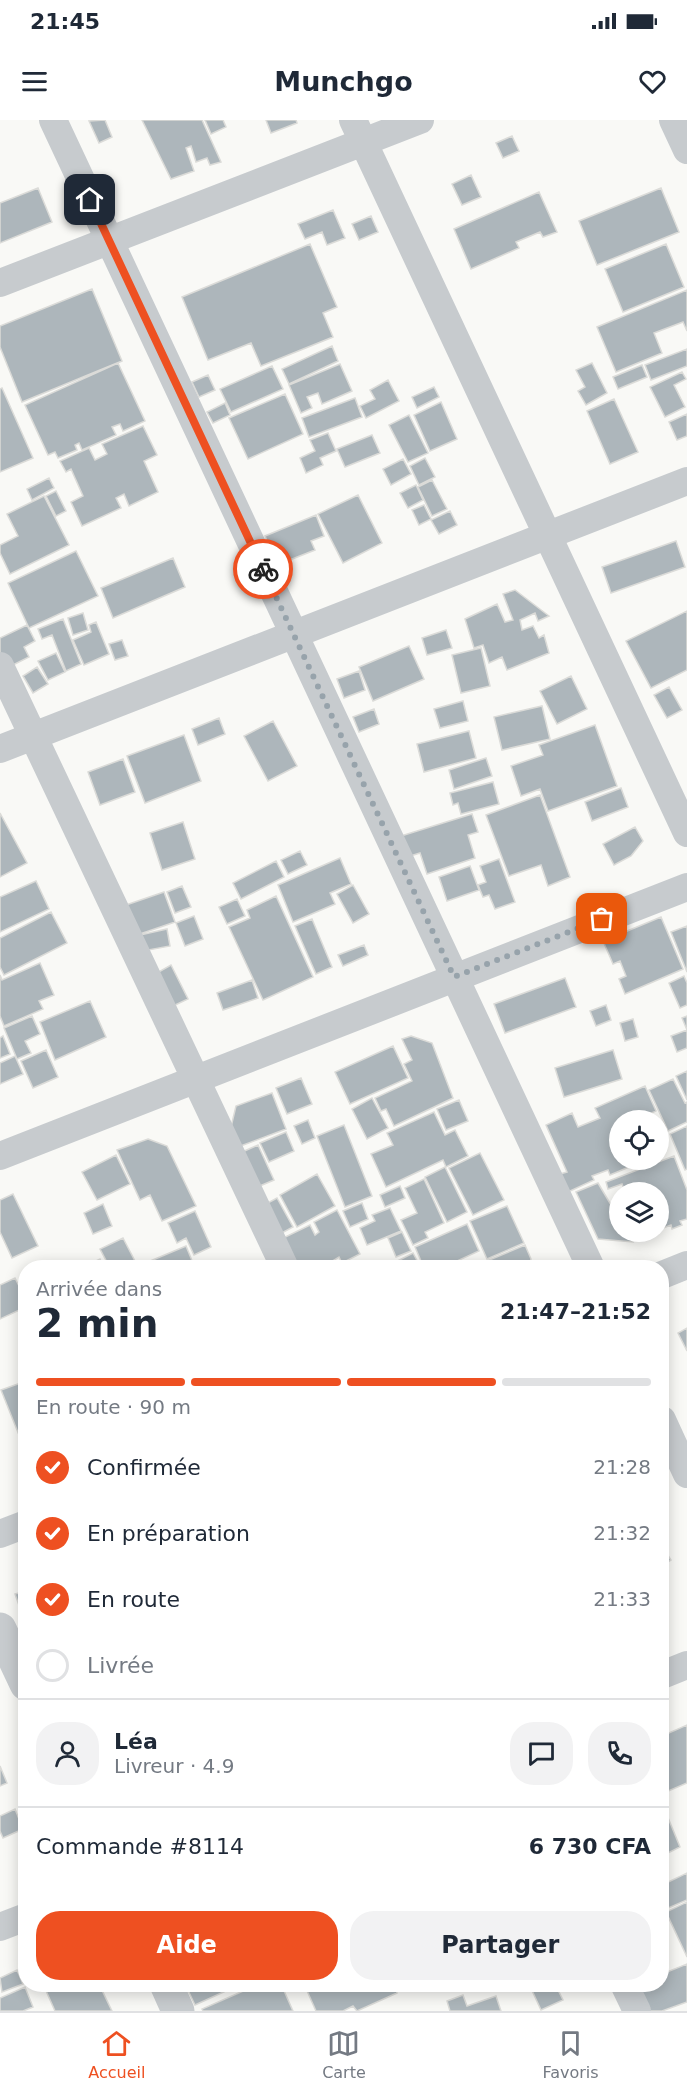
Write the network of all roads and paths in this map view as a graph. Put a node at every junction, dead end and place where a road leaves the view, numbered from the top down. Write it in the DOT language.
graph roads {
  1 [pos="53,120"];
  2 [pos="420,120"];
  3 [pos="673,120"];
  4 [pos="359,131"];
  5 [pos="687,150"];
  6 [pos="109,241"];
  7 [pos="0,283"];
  8 [pos="687,481"];
  9 [pos="548,536"];
  10 [pos="294,634"];
  11 [pos="0,666"];
  12 [pos="33,736"];
  13 [pos="0,749"];
  14 [pos="687,833"];
  15 [pos="687,886"];
  16 [pos="454,977"];
  17 [pos="195,1078"];
  18 [pos="0,1156"];
  19 [pos="281,1260"];
  20 [pos="587,1260"];
  21 [pos="687,1265"];
  22 [pos="669,1272"];
  23 [pos="669,1434"];
  24 [pos="687,1474"];
  25 [pos="18,1527"];
  26 [pos="0,1534"];
  27 [pos="0,1629"];
  28 [pos="687,1665"];
  29 [pos="18,1667"];
  30 [pos="669,1672"];
  31 [pos="18,1920"];
  32 [pos="0,1927"];
  33 [pos="170,1992"];
  34 [pos="628,1992"];
  35 [pos="178,2011"];
  36 [pos="637,2011"];
  1 -- 6 [label="street"];
  2 -- 4 [label="street"];
  3 -- 5 [label="street"];
  4 -- 6 [label="street"];
  4 -- 9 [label="street"];
  6 -- 7 [label="street"];
  6 -- 10 [label="street"];
  8 -- 9 [label="street"];
  9 -- 10 [label="street"];
  9 -- 14 [label="street"];
  10 -- 12 [label="street"];
  10 -- 16 [label="street"];
  11 -- 12 [label="street"];
  12 -- 13 [label="street"];
  12 -- 17 [label="street"];
  15 -- 16 [label="street"];
  16 -- 17 [label="street"];
  16 -- 20 [label="street"];
  17 -- 18 [label="street"];
  17 -- 19 [label="street"];
  21 -- 22 [label="street"];
  23 -- 24 [label="street"];
  25 -- 26 [label="street"];
  27 -- 29 [label="street"];
  28 -- 30 [label="street"];
  31 -- 32 [label="street"];
  33 -- 35 [label="street"];
  34 -- 36 [label="street"];
}
